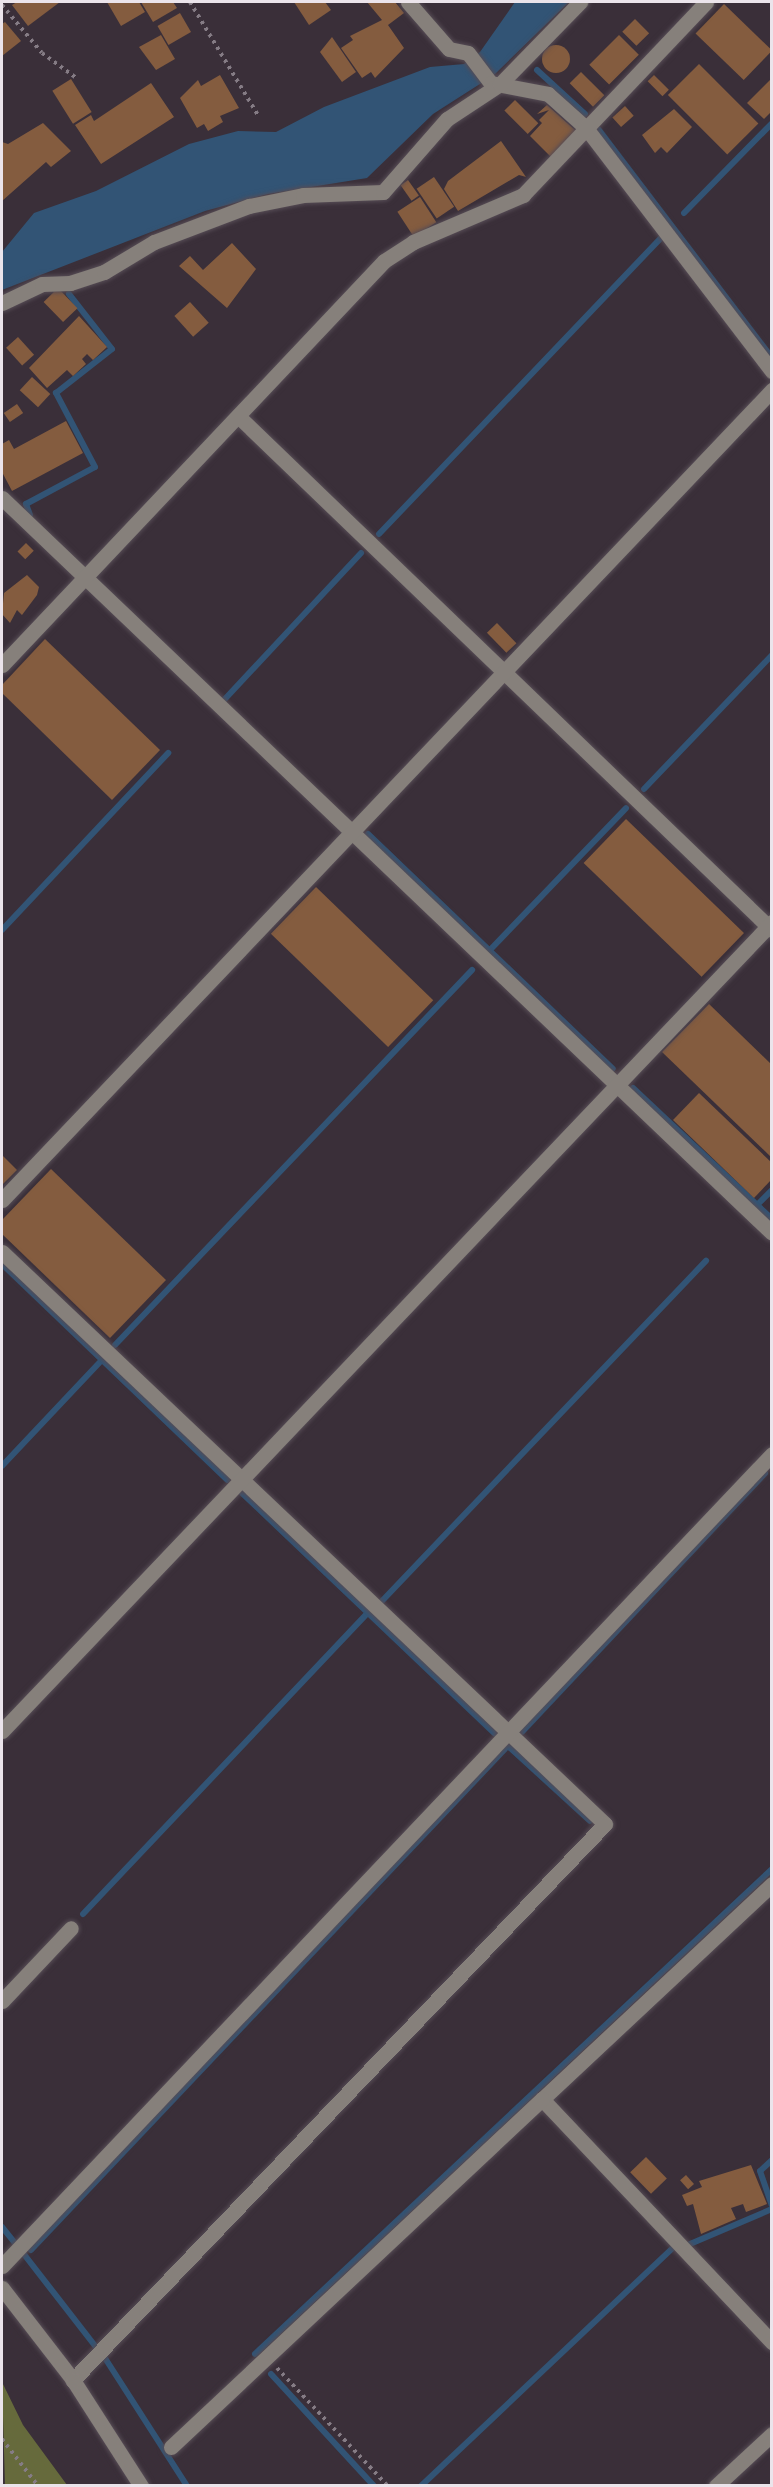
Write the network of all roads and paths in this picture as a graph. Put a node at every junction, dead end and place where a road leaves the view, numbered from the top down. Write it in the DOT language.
graph roads {
  1 [pos="190,2"];
  2 [pos="408,2"];
  3 [pos="580,2"];
  4 [pos="706,2"];
  5 [pos="2,4"];
  6 [pos="75,77"];
  7 [pos="495,83"];
  8 [pos="258,115"];
  9 [pos="586,128"];
  10 [pos="2,303"];
  11 [pos="771,371"];
  12 [pos="771,390"];
  13 [pos="238,416"];
  14 [pos="2,498"];
  15 [pos="83,579"];
  16 [pos="2,665"];
  17 [pos="503,672"];
  18 [pos="350,832"];
  19 [pos="770,926"];
  20 [pos="616,1085"];
  21 [pos="2,1200"];
  22 [pos="771,1233"];
  23 [pos="2,1252"];
  24 [pos="771,1455"];
  25 [pos="242,1480"];
  26 [pos="2,1731"];
  27 [pos="507,1733"];
  28 [pos="771,1884"];
  29 [pos="71,1928"];
  30 [pos="2,2001"];
  31 [pos="542,2099"];
  32 [pos="2,2266"];
  33 [pos="2,2288"];
  34 [pos="771,2342"];
  35 [pos="266,2356"];
  36 [pos="73,2380"];
  37 [pos="771,2433"];
  38 [pos="2,2439"];
  39 [pos="171,2447"];
  40 [pos="38,2486"];
  41 [pos="141,2486"];
  42 [pos="388,2486"];
  43 [pos="716,2486"];
  1 -- 8 [label="path"];
  2 -- 7 [label="street"];
  3 -- 7 [label="street"];
  4 -- 9 [label="street"];
  5 -- 6 [label="path"];
  7 -- 9 [label="street"];
  7 -- 10 [label="street"];
  9 -- 11 [label="street"];
  9 -- 13 [label="street"];
  12 -- 17 [label="street"];
  13 -- 15 [label="street"];
  13 -- 17 [label="street"];
  14 -- 15 [label="street"];
  15 -- 16 [label="street"];
  15 -- 18 [label="street"];
  17 -- 18 [label="street"];
  17 -- 19 [label="street"];
  18 -- 20 [label="street"];
  18 -- 21 [label="street"];
  19 -- 20 [label="street"];
  20 -- 22 [label="street"];
  20 -- 25 [label="street"];
  23 -- 25 [label="street"];
  24 -- 27 [label="street"];
  25 -- 26 [label="street"];
  25 -- 27 [label="street"];
  27 -- 32 [label="street"];
  27 -- 36 [label="street"];
  28 -- 31 [label="street"];
  29 -- 30 [label="street"];
  31 -- 34 [label="street"];
  31 -- 35 [label="street"];
  33 -- 36 [label="street"];
  35 -- 39 [label="street"];
  35 -- 42 [label="path"];
  36 -- 41 [label="street"];
  37 -- 43 [label="street"];
  38 -- 40 [label="path"];
}
